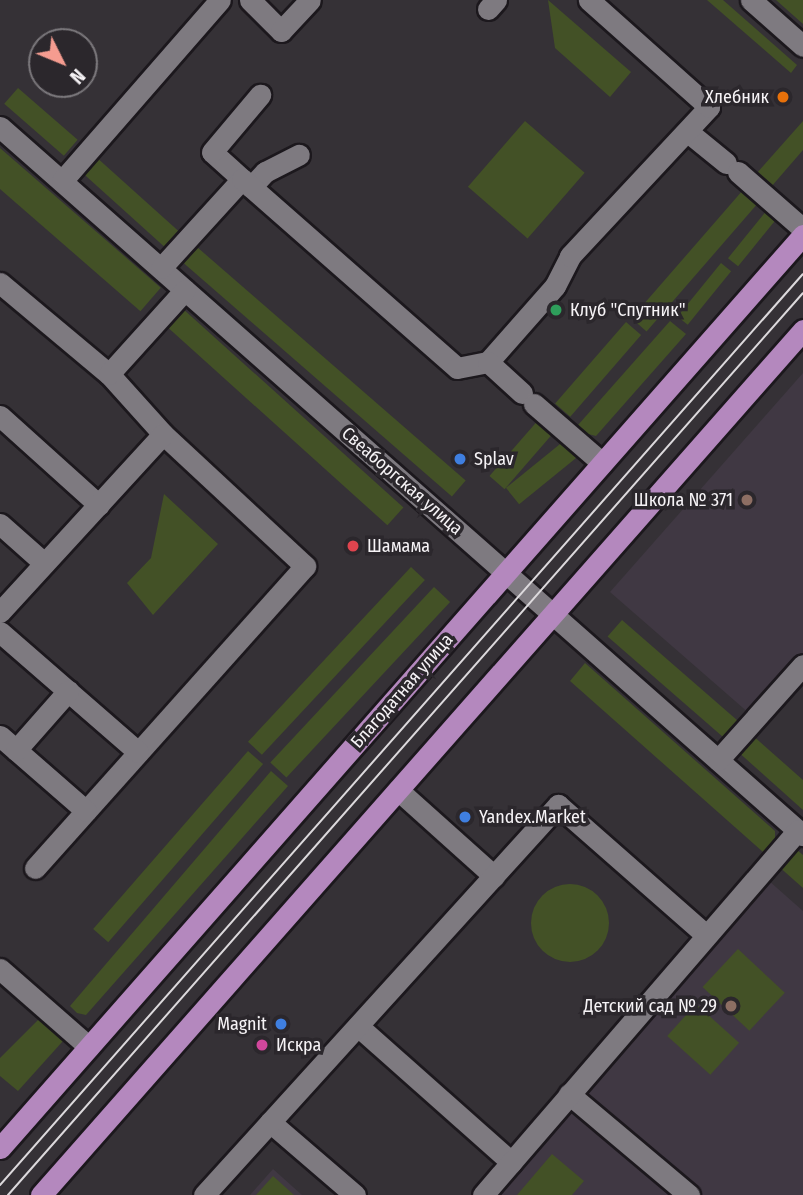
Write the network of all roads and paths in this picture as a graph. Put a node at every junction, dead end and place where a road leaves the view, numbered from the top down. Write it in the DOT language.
graph roads {
  1 [pos="220,0"];
  2 [pos="250,0"];
  3 [pos="310,0"];
  4 [pos="589,0"];
  5 [pos="751,0"];
  6 [pos="803,46"];
  7 [pos="260,95"];
  8 [pos="0,127"];
  9 [pos="688,132"];
  10 [pos="299,155"];
  11 [pos="62,181"];
  12 [pos="247,183"];
  13 [pos="803,229"];
  14 [pos="803,235"];
  15 [pos="161,268"];
  16 [pos="0,283"];
  17 [pos="186,290"];
  18 [pos="803,330"];
  19 [pos="488,362"];
  20 [pos="109,374"];
  21 [pos="0,416"];
  22 [pos="163,434"];
  23 [pos="601,463"];
  24 [pos="99,505"];
  25 [pos="0,524"];
  26 [pos="44,563"];
  27 [pos="506,572"];
  28 [pos="0,612"];
  29 [pos="553,614"];
  30 [pos="0,632"];
  31 [pos="803,665"];
  32 [pos="68,691"];
  33 [pos="0,736"];
  34 [pos="16,750"];
  35 [pos="138,752"];
  36 [pos="718,760"];
  37 [pos="398,790"];
  38 [pos="86,811"];
  39 [pos="800,833"];
  40 [pos="35,868"];
  41 [pos="494,876"];
  42 [pos="705,934"];
  43 [pos="0,969"];
  44 [pos="358,1026"];
  45 [pos="89,1047"];
  46 [pos="569,1094"];
  47 [pos="270,1122"];
  48 [pos="0,1148"];
  49 [pos="511,1162"];
  50 [pos="43,1195"];
  51 [pos="204,1195"];
  52 [pos="355,1195"];
  53 [pos="483,1195"];
  54 [pos="689,1195"];
  1 -- 11 [label="street"];
  2 -- 3 [label="street"];
  4 -- 9 [label="street"];
  5 -- 6 [label="street"];
  7 -- 12 [label="street"];
  8 -- 11 [label="street, Свеаборгская улица"];
  9 -- 13 [label="street"];
  9 -- 19 [label="street"];
  10 -- 12 [label="street"];
  11 -- 15 [label="street, Свеаборгская улица"];
  12 -- 15 [label="street"];
  12 -- 19 [label="street"];
  14 -- 23 [label="main road, Благодатная улица"];
  15 -- 17 [label="street, Свеаборгская улица"];
  16 -- 20 [label="street"];
  17 -- 20 [label="street"];
  17 -- 27 [label="street, Свеаборгская улица"];
  18 -- 29 [label="main road"];
  19 -- 23 [label="street"];
  20 -- 22 [label="street"];
  21 -- 24 [label="street"];
  22 -- 24 [label="street"];
  22 -- 35 [label="street"];
  23 -- 27 [label="main road, Благодатная улица"];
  24 -- 26 [label="street"];
  25 -- 26 [label="street"];
  26 -- 28 [label="street"];
  27 -- 29 [label="street, Свеаборгская улица"];
  27 -- 45 [label="main road, Благодатная улица"];
  29 -- 36 [label="street, Свеаборгская улица"];
  29 -- 37 [label="main road"];
  30 -- 32 [label="street"];
  31 -- 36 [label="street"];
  32 -- 34 [label="street"];
  32 -- 35 [label="street"];
  33 -- 34 [label="street"];
  34 -- 38 [label="street"];
  35 -- 38 [label="street"];
  36 -- 39 [label="street, Свеаборгская улица"];
  37 -- 41 [label="street"];
  37 -- 50 [label="main road"];
  38 -- 40 [label="street"];
  39 -- 42 [label="street"];
  41 -- 42 [label="street"];
  41 -- 44 [label="street"];
  42 -- 46 [label="street"];
  43 -- 45 [label="street"];
  44 -- 47 [label="street"];
  44 -- 49 [label="street"];
  45 -- 48 [label="main road, Благодатная улица"];
  46 -- 49 [label="street"];
  46 -- 54 [label="street"];
  47 -- 51 [label="street"];
  47 -- 52 [label="street"];
  49 -- 53 [label="street"];
}
